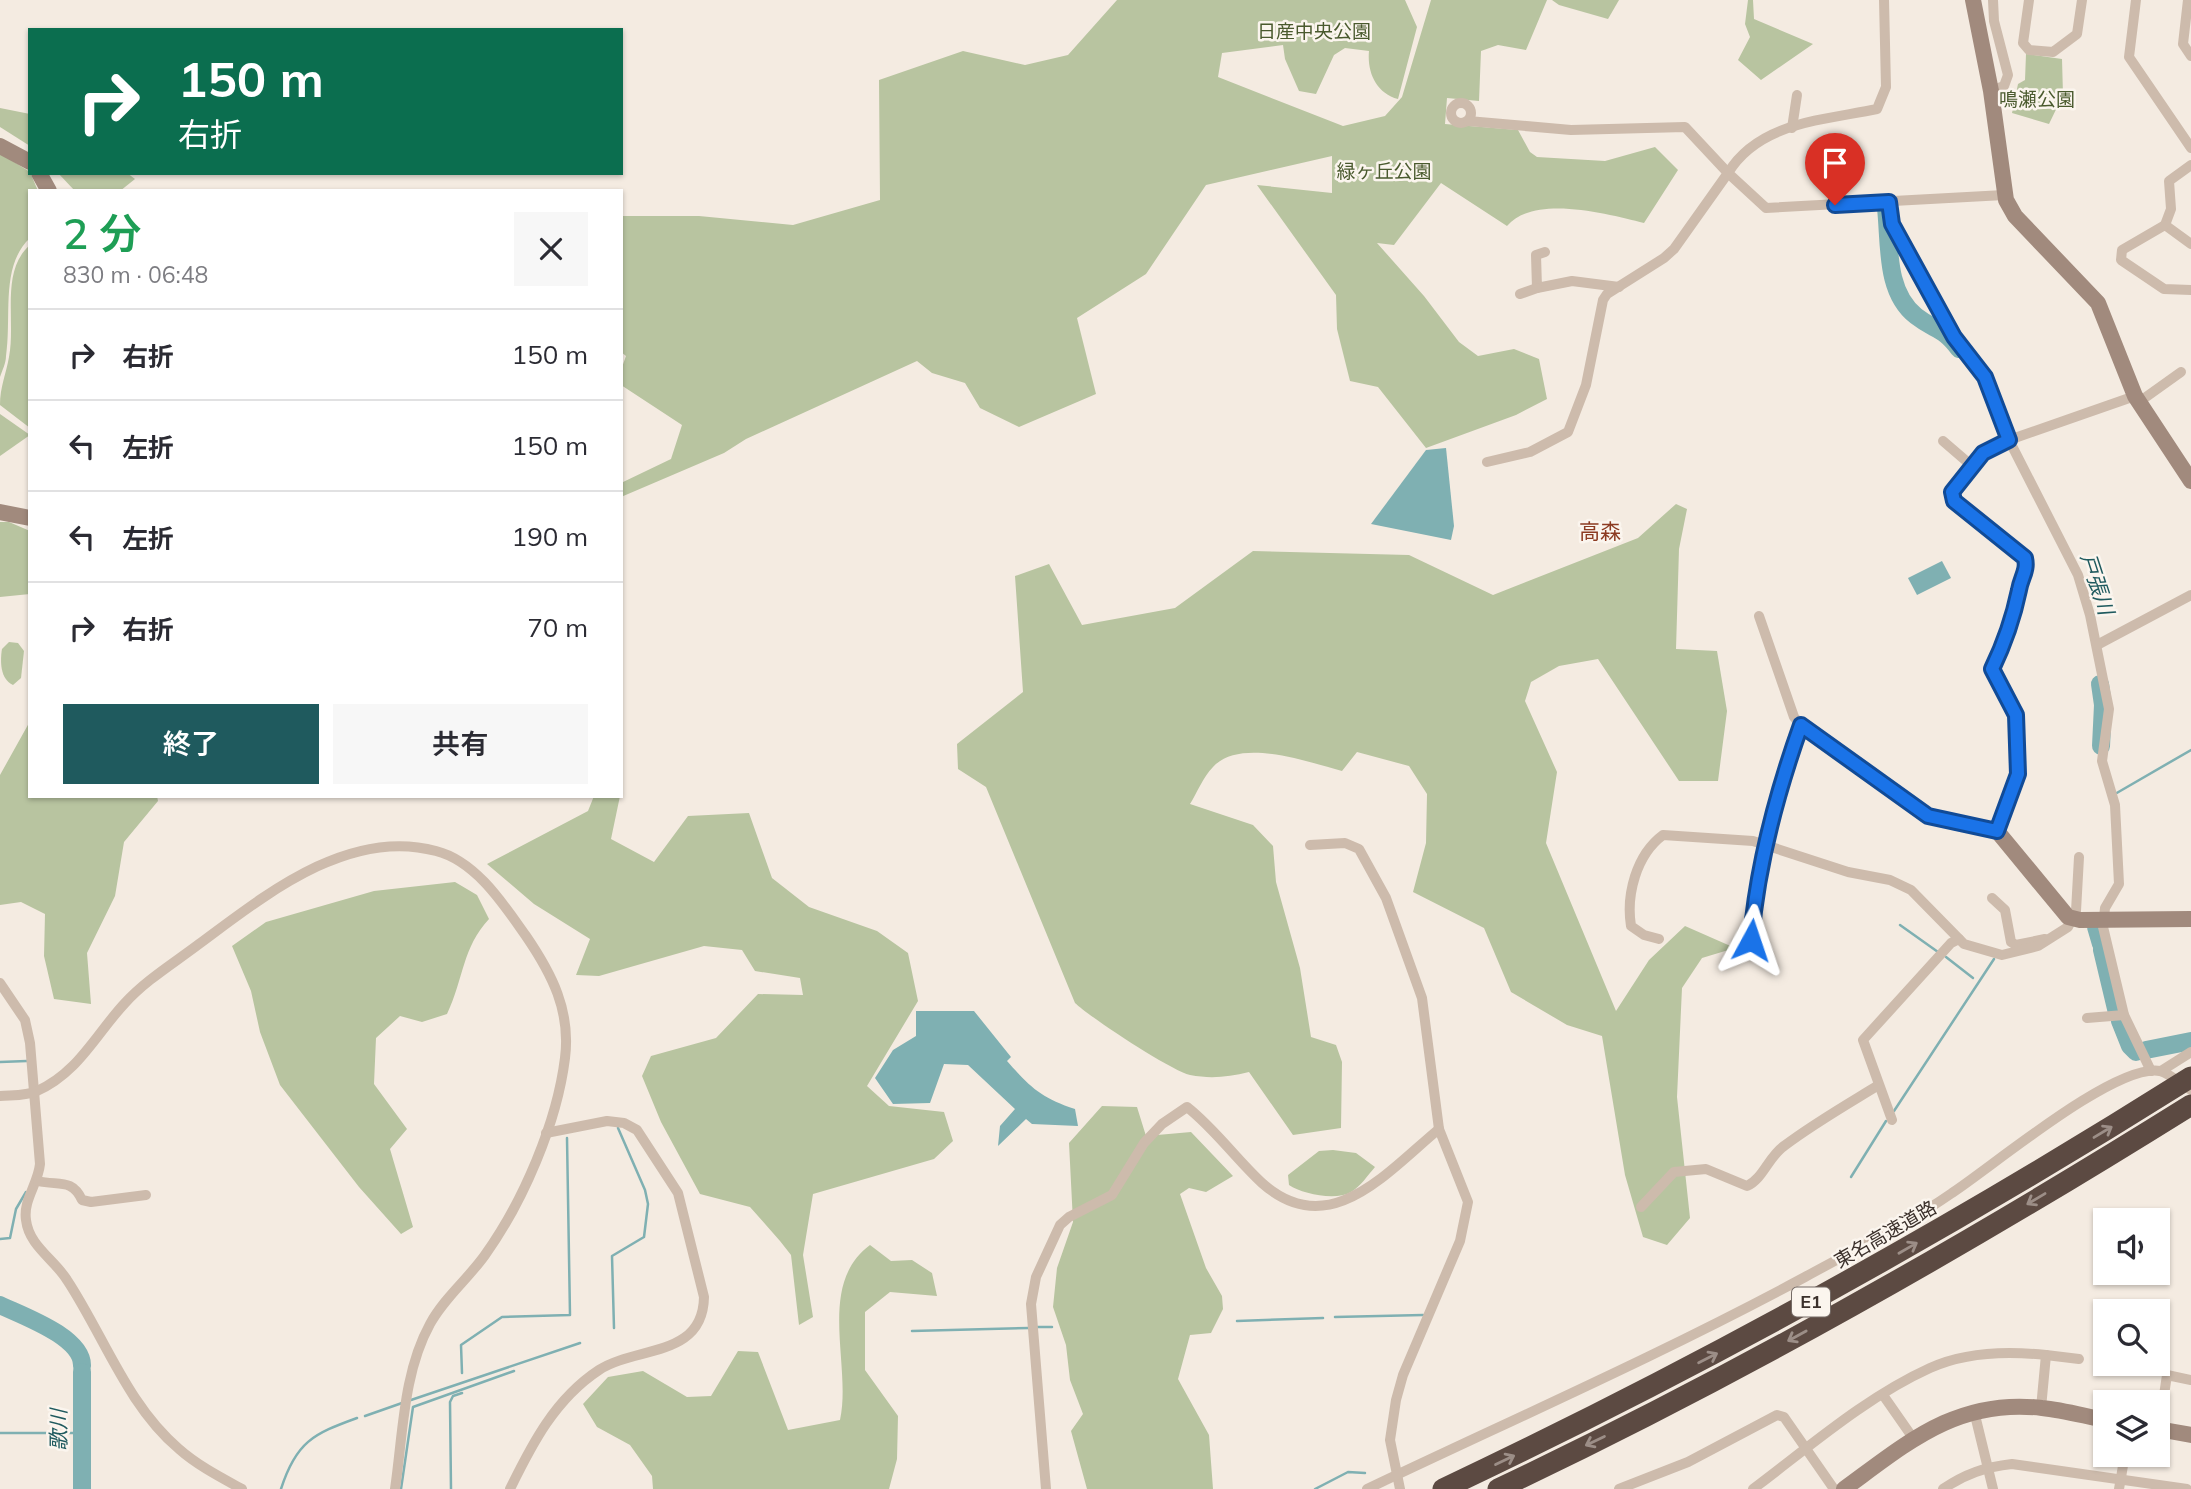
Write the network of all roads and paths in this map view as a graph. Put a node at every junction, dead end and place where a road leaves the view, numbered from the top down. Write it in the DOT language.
graph roads {
  1 [pos="1884,0"];
  2 [pos="1973,0"];
  3 [pos="1993,0"];
  4 [pos="2029,0"];
  5 [pos="2082,0"];
  6 [pos="2136,0"];
  7 [pos="2188,0"];
  8 [pos="2191,55"];
  9 [pos="1991,91"];
  10 [pos="1797,95"];
  11 [pos="1468,121"];
  12 [pos="1792,128"];
  13 [pos="0,146"];
  14 [pos="2191,148"];
  15 [pos="28,161"];
  16 [pos="2191,165"];
  17 [pos="1728,173"];
  18 [pos="2004,195"];
  19 [pos="1889,202"];
  20 [pos="2165,225"];
  21 [pos="2191,244"];
  22 [pos="1545,252"];
  23 [pos="1619,287"];
  24 [pos="1537,288"];
  25 [pos="2191,290"];
  26 [pos="1520,294"];
  27 [pos="2181,372"];
  28 [pos="2137,399"];
  29 [pos="2009,440"];
  30 [pos="1943,441"];
  31 [pos="1487,462"];
  32 [pos="1972,466"];
  33 [pos="2191,481"];
  34 [pos="0,512"];
  35 [pos="28,518"];
  36 [pos="2191,596"];
  37 [pos="1759,616"];
  38 [pos="2097,645"];
  39 [pos="1801,725"];
  40 [pos="1997,831"];
  41 [pos="1765,844"];
  42 [pos="1310,845"];
  43 [pos="2079,857"];
  44 [pos="1992,898"];
  45 [pos="2074,918"];
  46 [pos="2191,919"];
  47 [pos="2103,920"];
  48 [pos="1659,939"];
  49 [pos="1959,939"];
  50 [pos="1751,940"];
  51 [pos="2047,941"];
  52 [pos="0,983"];
  53 [pos="2124,1015"];
  54 [pos="2087,1018"];
  55 [pos="2191,1052"];
  56 [pos="2156,1071"];
  57 [pos="2191,1077"];
  58 [pos="1877,1086"];
  59 [pos="2191,1090"];
  60 [pos="35,1092"];
  61 [pos="0,1096"];
  62 [pos="2185,1109"];
  63 [pos="1892,1120"];
  64 [pos="1438,1129"];
  65 [pos="546,1133"];
  66 [pos="38,1181"];
  67 [pos="146,1195"];
  68 [pos="1641,1207"];
  69 [pos="2046,1355"];
  70 [pos="2079,1359"];
  71 [pos="2191,1380"];
  72 [pos="2165,1390"];
  73 [pos="1883,1395"];
  74 [pos="2041,1408"];
  75 [pos="1974,1411"];
  76 [pos="2093,1418"];
  77 [pos="2170,1431"];
  78 [pos="2191,1435"];
  79 [pos="1913,1438"];
  80 [pos="1806,1450"];
  81 [pos="1988,1466"];
  82 [pos="1395,1476"];
  83 [pos="2120,1483"];
  84 [pos="242,1489"];
  85 [pos="395,1489"];
  86 [pos="510,1489"];
  87 [pos="1045,1489"];
  88 [pos="1367,1489"];
  89 [pos="1400,1489"];
  90 [pos="1443,1489"];
  91 [pos="1498,1489"];
  92 [pos="1619,1489"];
  93 [pos="1753,1489"];
  94 [pos="1834,1489"];
  95 [pos="1844,1489"];
  96 [pos="1943,1489"];
  97 [pos="1993,1489"];
  98 [pos="2187,1489"];
  1 -- 12 [label="street"];
  2 -- 9 [label="street"];
  3 -- 9 [label="street"];
  4 -- 5 [label="street"];
  6 -- 14 [label="street"];
  7 -- 8 [label="street"];
  9 -- 18 [label="street"];
  10 -- 12 [label="street"];
  11 -- 17 [label="street"];
  12 -- 17 [label="street"];
  13 -- 15 [label="street"];
  16 -- 20 [label="street"];
  17 -- 19 [label="street"];
  17 -- 23 [label="street"];
  18 -- 19 [label="street"];
  18 -- 28 [label="street"];
  19 -- 29 [label="street"];
  20 -- 21 [label="street"];
  20 -- 25 [label="street"];
  22 -- 24 [label="street"];
  23 -- 24 [label="street"];
  23 -- 31 [label="street"];
  24 -- 26 [label="street"];
  27 -- 28 [label="street"];
  28 -- 29 [label="street"];
  28 -- 33 [label="street"];
  29 -- 32 [label="street"];
  29 -- 38 [label="street"];
  30 -- 32 [label="street"];
  32 -- 40 [label="street"];
  34 -- 35 [label="street"];
  36 -- 38 [label="street"];
  37 -- 39 [label="street"];
  38 -- 47 [label="street"];
  39 -- 40 [label="street"];
  39 -- 41 [label="street"];
  40 -- 45 [label="street"];
  41 -- 48 [label="street"];
  41 -- 49 [label="street"];
  41 -- 50 [label="street"];
  42 -- 64 [label="street"];
  43 -- 45 [label="street"];
  44 -- 51 [label="street"];
  45 -- 47 [label="street"];
  45 -- 51 [label="street"];
  46 -- 47 [label="street"];
  47 -- 53 [label="street"];
  49 -- 51 [label="street"];
  49 -- 58 [label="street"];
  52 -- 60 [label="street"];
  53 -- 54 [label="street"];
  53 -- 56 [label="street"];
  55 -- 56 [label="street"];
  56 -- 59 [label="street"];
  56 -- 82 [label="street"];
  90 -- 57 [label="highway, 東名高速道路 / E1, one-way"];
  58 -- 63 [label="street"];
  58 -- 68 [label="street"];
  60 -- 61 [label="street"];
  60 -- 65 [label="street"];
  60 -- 66 [label="street"];
  62 -- 91 [label="highway, E1, one-way"];
  64 -- 82 [label="street"];
  64 -- 87 [label="street"];
  65 -- 85 [label="street"];
  65 -- 86 [label="street"];
  66 -- 67 [label="street"];
  66 -- 84 [label="street"];
  69 -- 70 [label="street"];
  69 -- 73 [label="street"];
  69 -- 74 [label="street"];
  71 -- 72 [label="street"];
  73 -- 79 [label="street"];
  73 -- 80 [label="street"];
  74 -- 75 [label="street"];
  74 -- 76 [label="street"];
  75 -- 79 [label="street"];
  75 -- 81 [label="street"];
  77 -- 78 [label="street"];
  79 -- 95 [label="street"];
  80 -- 92 [label="street"];
  80 -- 93 [label="street"];
  80 -- 94 [label="street"];
  81 -- 83 [label="street"];
  81 -- 96 [label="street"];
  81 -- 97 [label="street"];
  82 -- 88 [label="street"];
  82 -- 89 [label="street"];
  83 -- 98 [label="street"];
}
